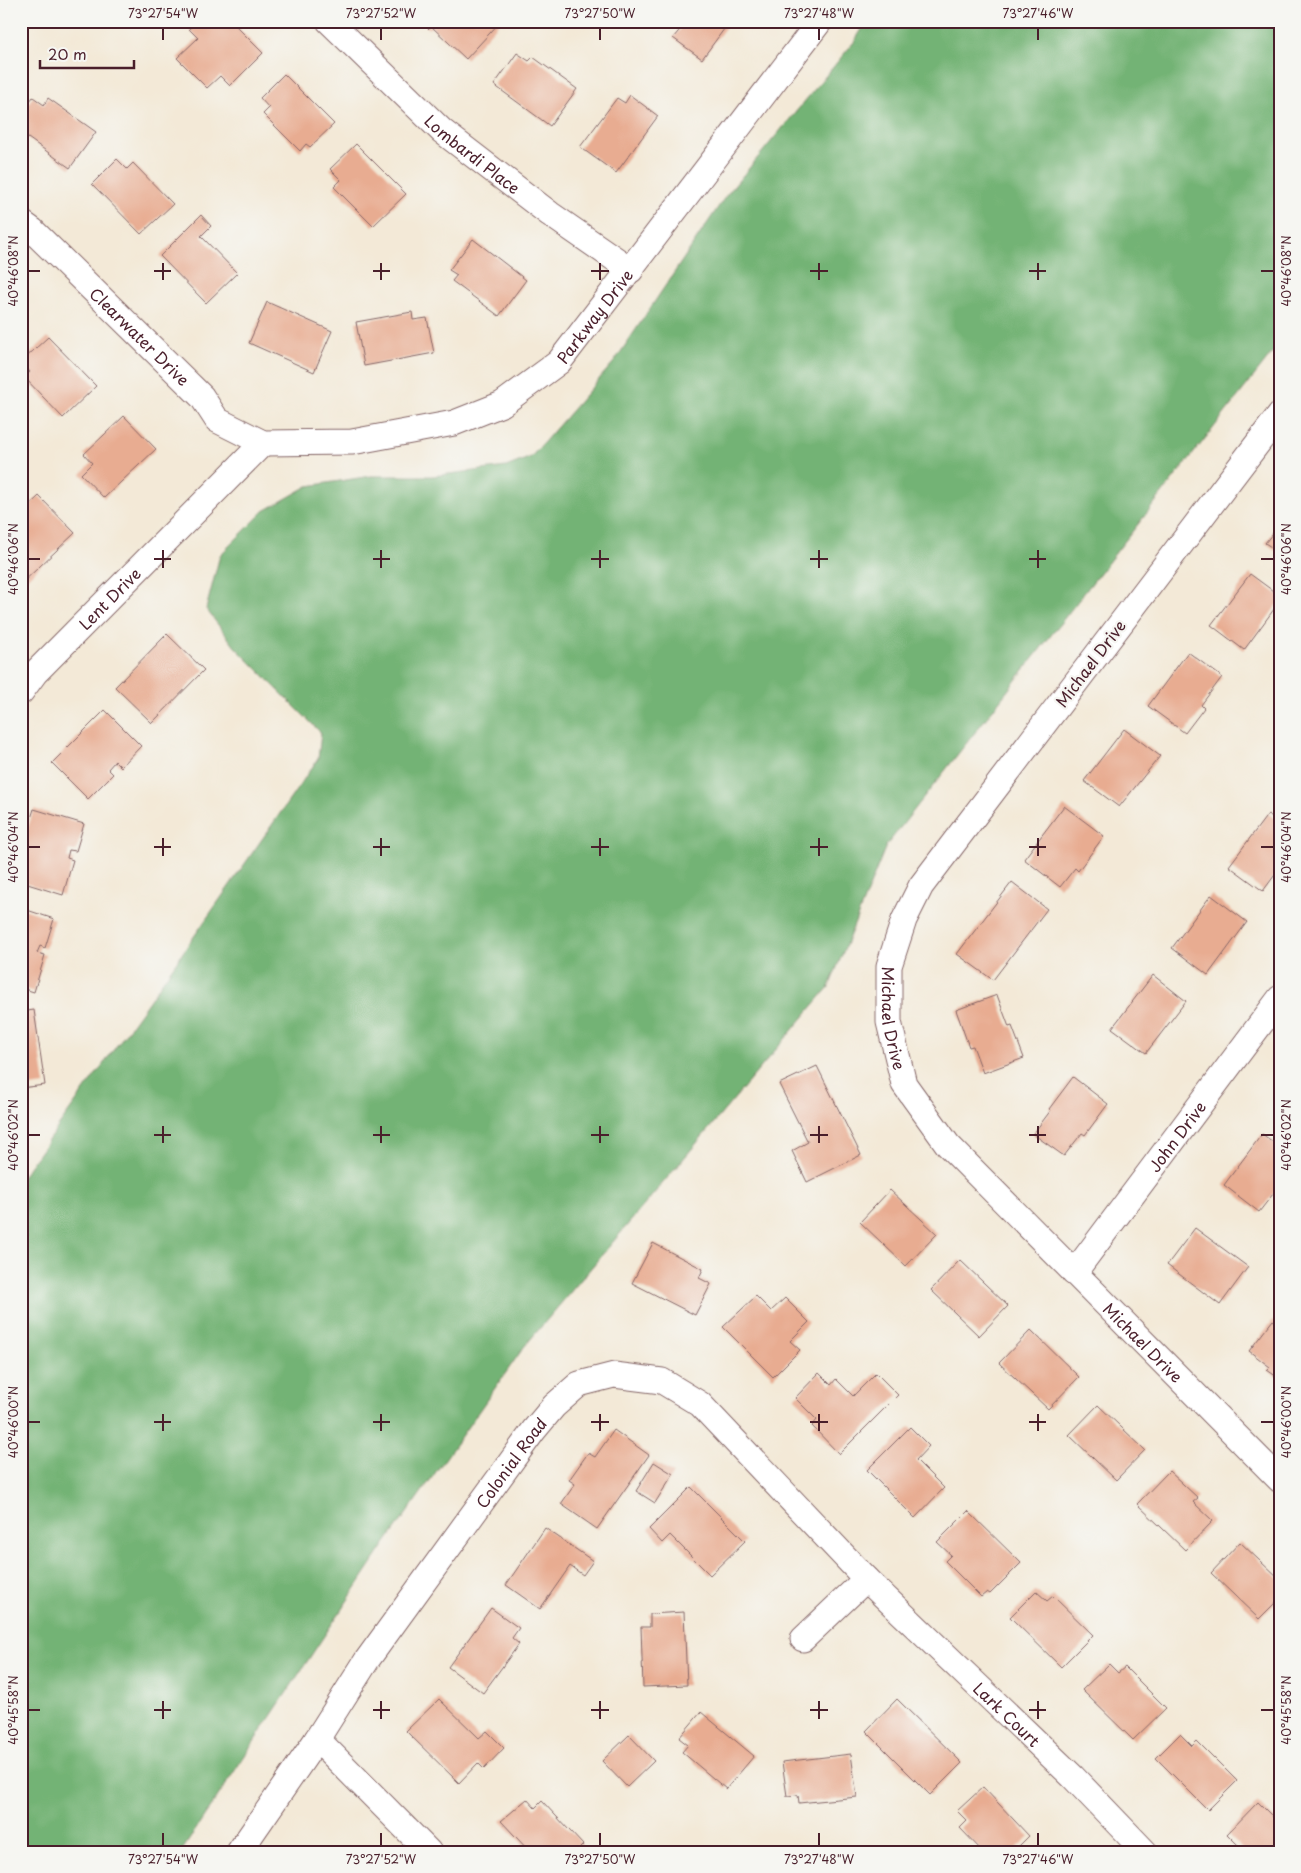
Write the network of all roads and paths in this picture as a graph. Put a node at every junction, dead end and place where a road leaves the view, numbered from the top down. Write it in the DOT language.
graph roads {
  1 [pos="329,21"];
  2 [pos="820,21"];
  3 [pos="21,222"];
  4 [pos="631,270"];
  5 [pos="1280,414"];
  6 [pos="263,443"];
  7 [pos="21,692"];
  8 [pos="1280,998"];
  9 [pos="1074,1274"];
  10 [pos="1280,1480"];
  11 [pos="866,1579"];
  12 [pos="803,1639"];
  13 [pos="317,1739"];
  14 [pos="239,1852"];
  15 [pos="429,1852"];
  16 [pos="1145,1852"];
  1 -- 4 [label="street, Lombardi Place"];
  2 -- 4 [label="street, Parkway Drive"];
  3 -- 6 [label="street, Clearwater Drive"];
  4 -- 6 [label="street, Parkway Drive"];
  5 -- 9 [label="street, Michael Drive"];
  6 -- 7 [label="street, Lent Drive"];
  8 -- 9 [label="street, John Drive"];
  9 -- 10 [label="street, Michael Drive"];
  11 -- 12 [label="street"];
  11 -- 13 [label="street, Colonial Road"];
  11 -- 16 [label="street, Lark Court"];
  13 -- 14 [label="street, Colonial Road"];
  13 -- 15 [label="street"];
}
